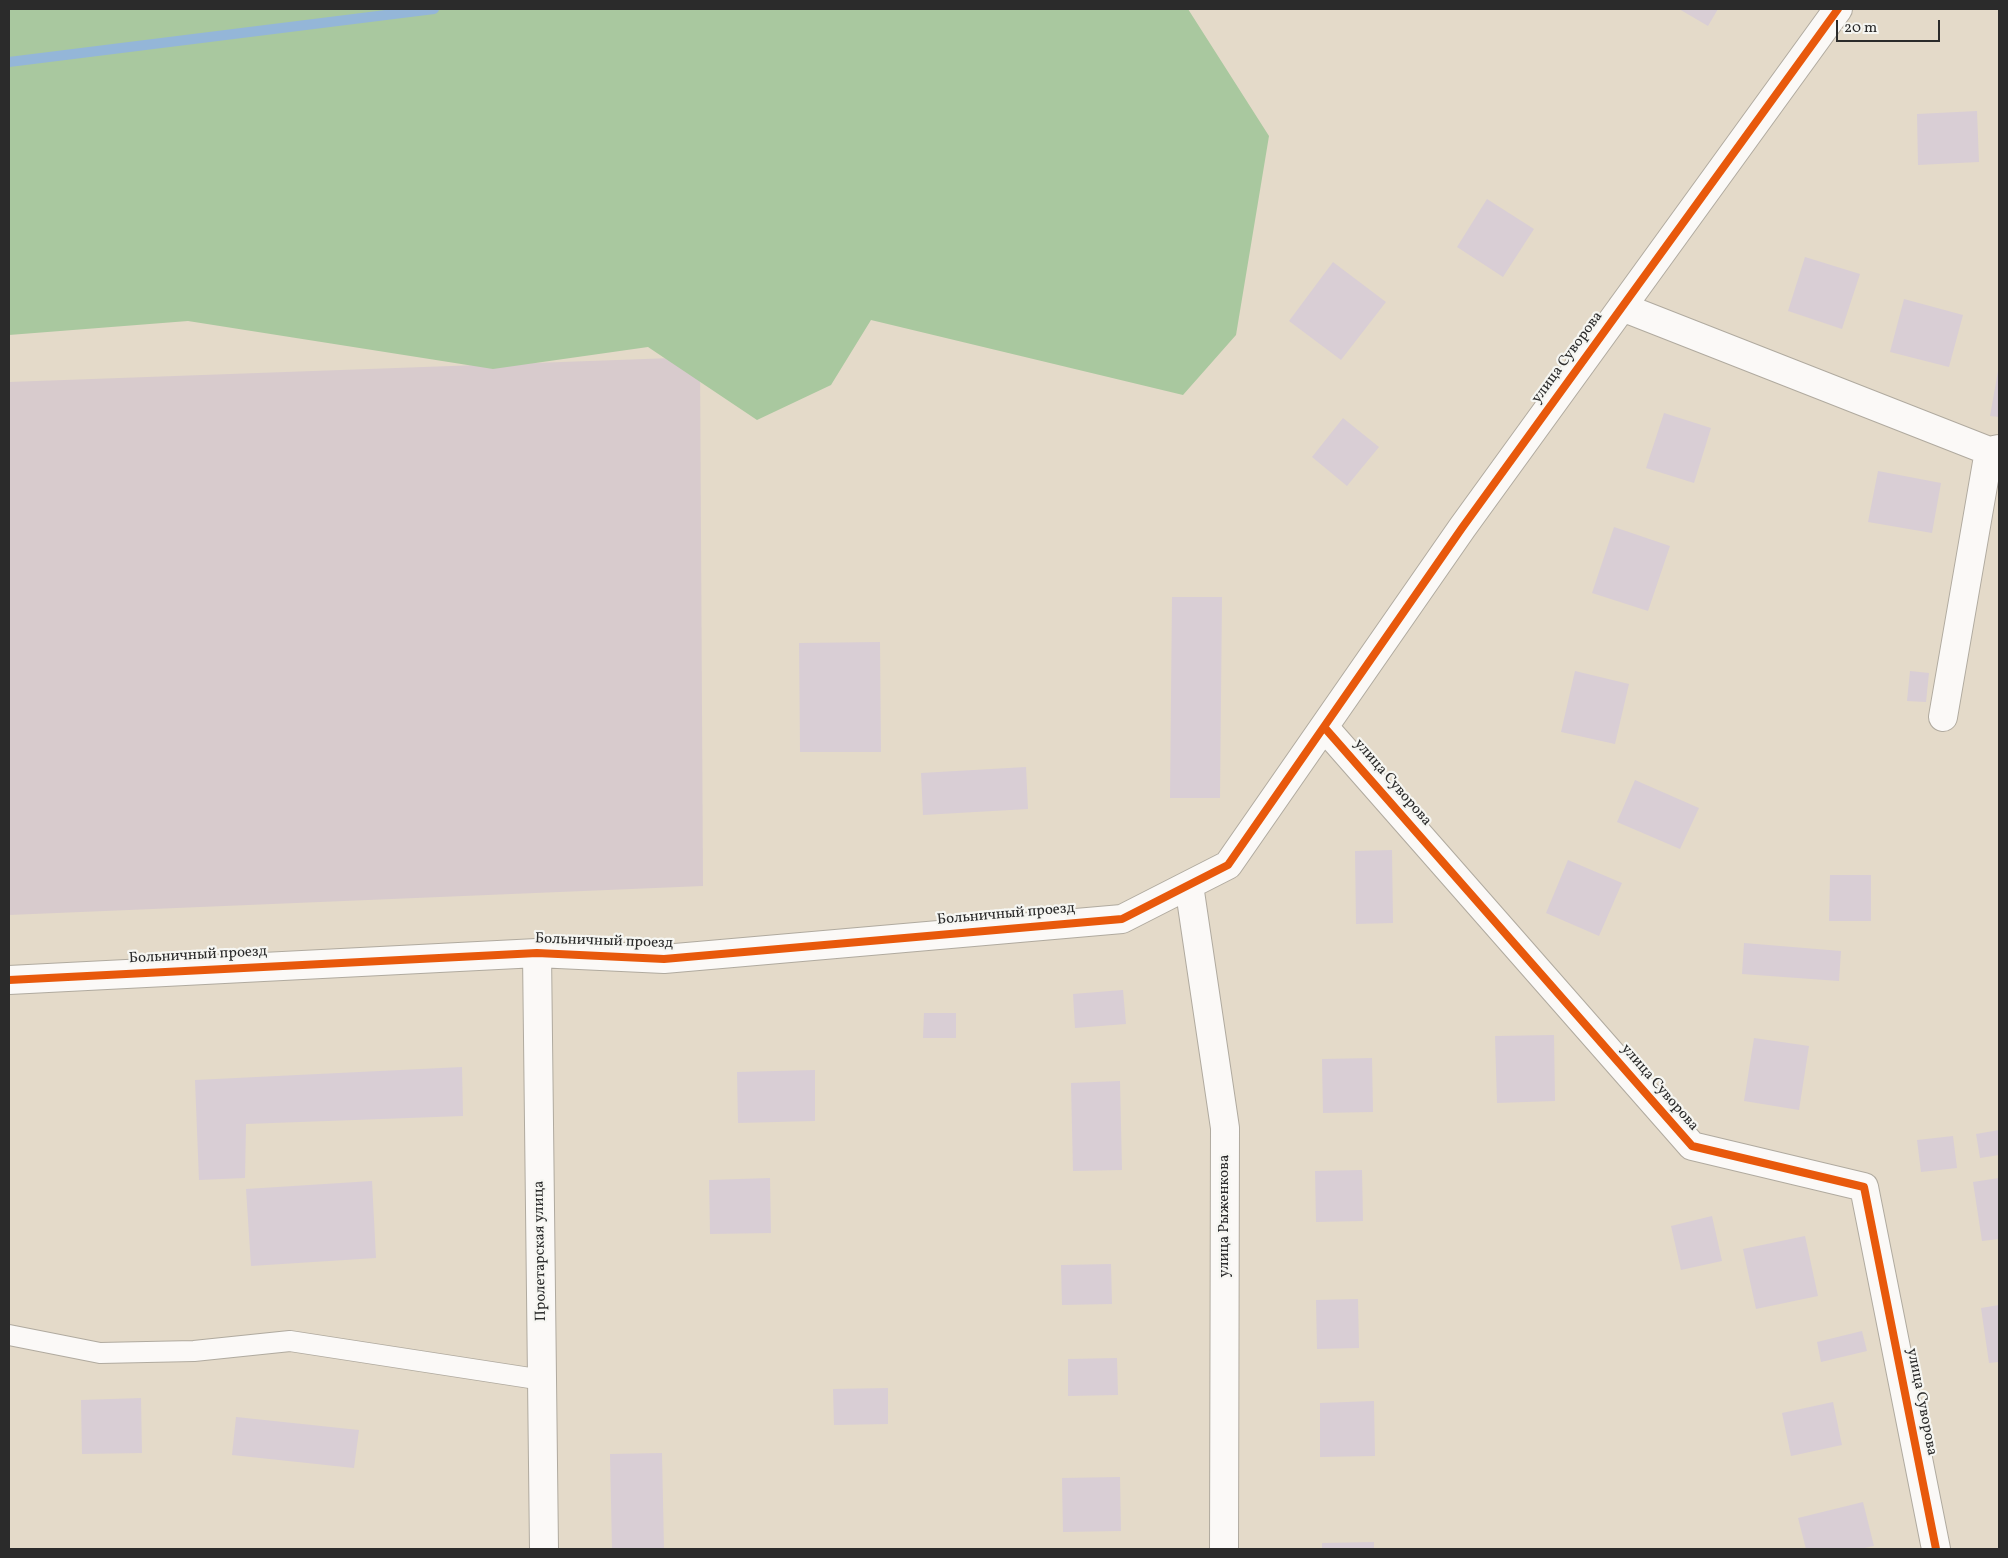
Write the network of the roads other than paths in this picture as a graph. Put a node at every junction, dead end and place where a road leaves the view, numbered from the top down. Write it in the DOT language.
graph roads {
  1 [pos="1838,9"];
  2 [pos="1622,307"];
  3 [pos="1994,450"];
  4 [pos="1943,716"];
  5 [pos="1324,726"];
  6 [pos="1188,885"];
  7 [pos="537,953"];
  8 [pos="9,980"];
  9 [pos="9,1335"];
  10 [pos="543,1380"];
  11 [pos="544,1549"];
  12 [pos="1224,1549"];
  13 [pos="1936,1549"];
  1 -- 2 [label="street, улица Суворова"];
  2 -- 3 [label="street"];
  2 -- 5 [label="street, улица Суворова"];
  3 -- 4 [label="street"];
  5 -- 6 [label="street, улица Суворова"];
  5 -- 13 [label="street, улица Суворова"];
  6 -- 7 [label="street, Больничный проезд"];
  6 -- 12 [label="street, улица Рыженкова"];
  7 -- 8 [label="street, Больничный проезд"];
  7 -- 10 [label="street, Пролетарская улица"];
  9 -- 10 [label="lane"];
  10 -- 11 [label="street, Пролетарская улица"];
}
